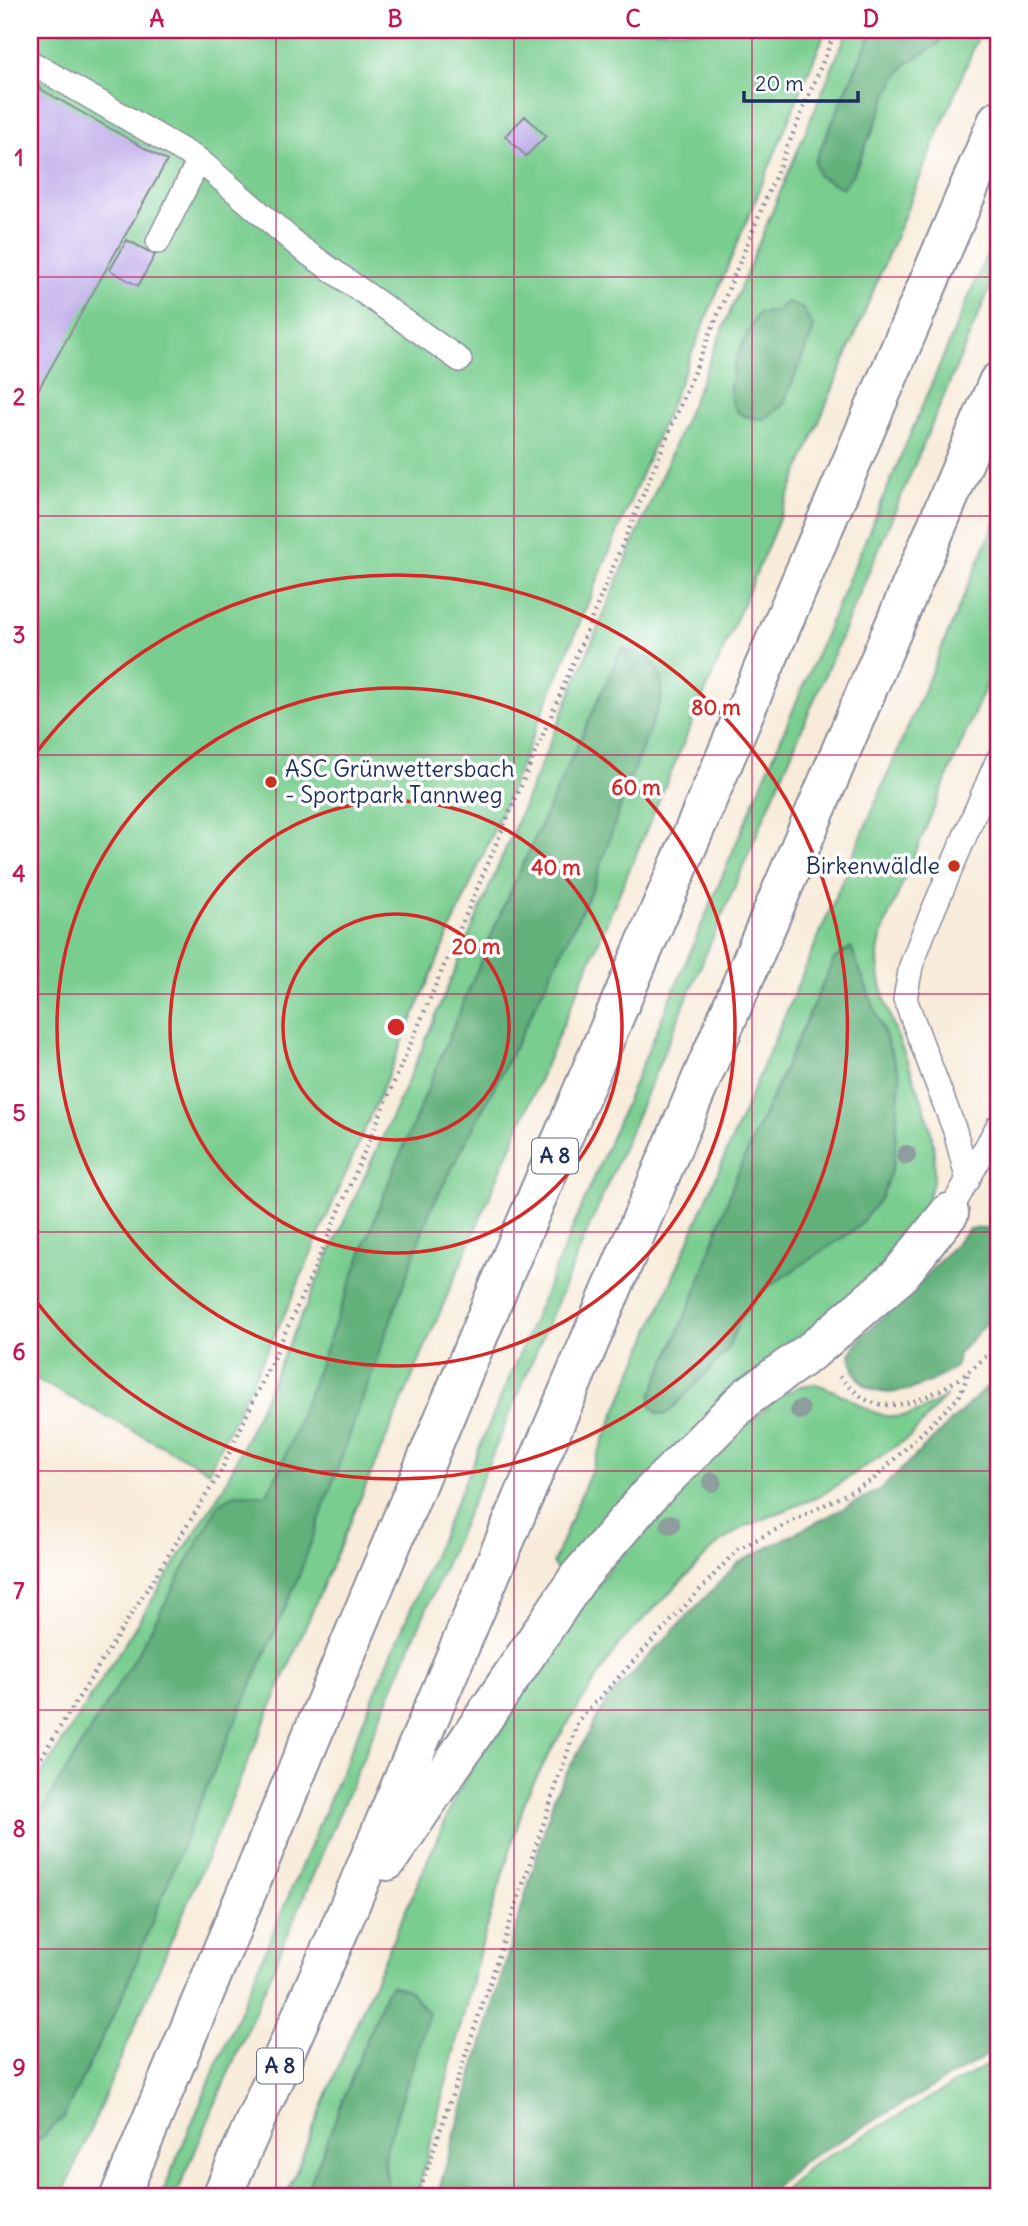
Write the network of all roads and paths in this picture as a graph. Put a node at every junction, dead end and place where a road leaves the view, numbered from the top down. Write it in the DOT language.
graph roads {
  1 [pos="836,30"];
  2 [pos="30,62"];
  3 [pos="998,120"];
  4 [pos="199,160"];
  5 [pos="158,242"];
  6 [pos="460,360"];
  7 [pos="998,382"];
  8 [pos="998,759"];
  9 [pos="998,1126"];
  10 [pos="958,1197"];
  11 [pos="998,1343"];
  12 [pos="969,1372"];
  13 [pos="852,1388"];
  14 [pos="30,1775"];
  15 [pos="337,1935"];
  16 [pos="120,2196"];
  17 [pos="222,2196"];
  18 [pos="418,2196"];
  1 -- 14 [label="path"];
  2 -- 4 [label="lane"];
  3 -- 16 [label="highway, A 8"];
  4 -- 5 [label="lane"];
  4 -- 6 [label="lane"];
  7 -- 15 [label="highway, A 8"];
  8 -- 10 [label="lane"];
  9 -- 10 [label="lane"];
  10 -- 15 [label="highway"];
  11 -- 12 [label="path"];
  12 -- 13 [label="path"];
  12 -- 18 [label="path"];
  15 -- 17 [label="highway, A 8"];
}
